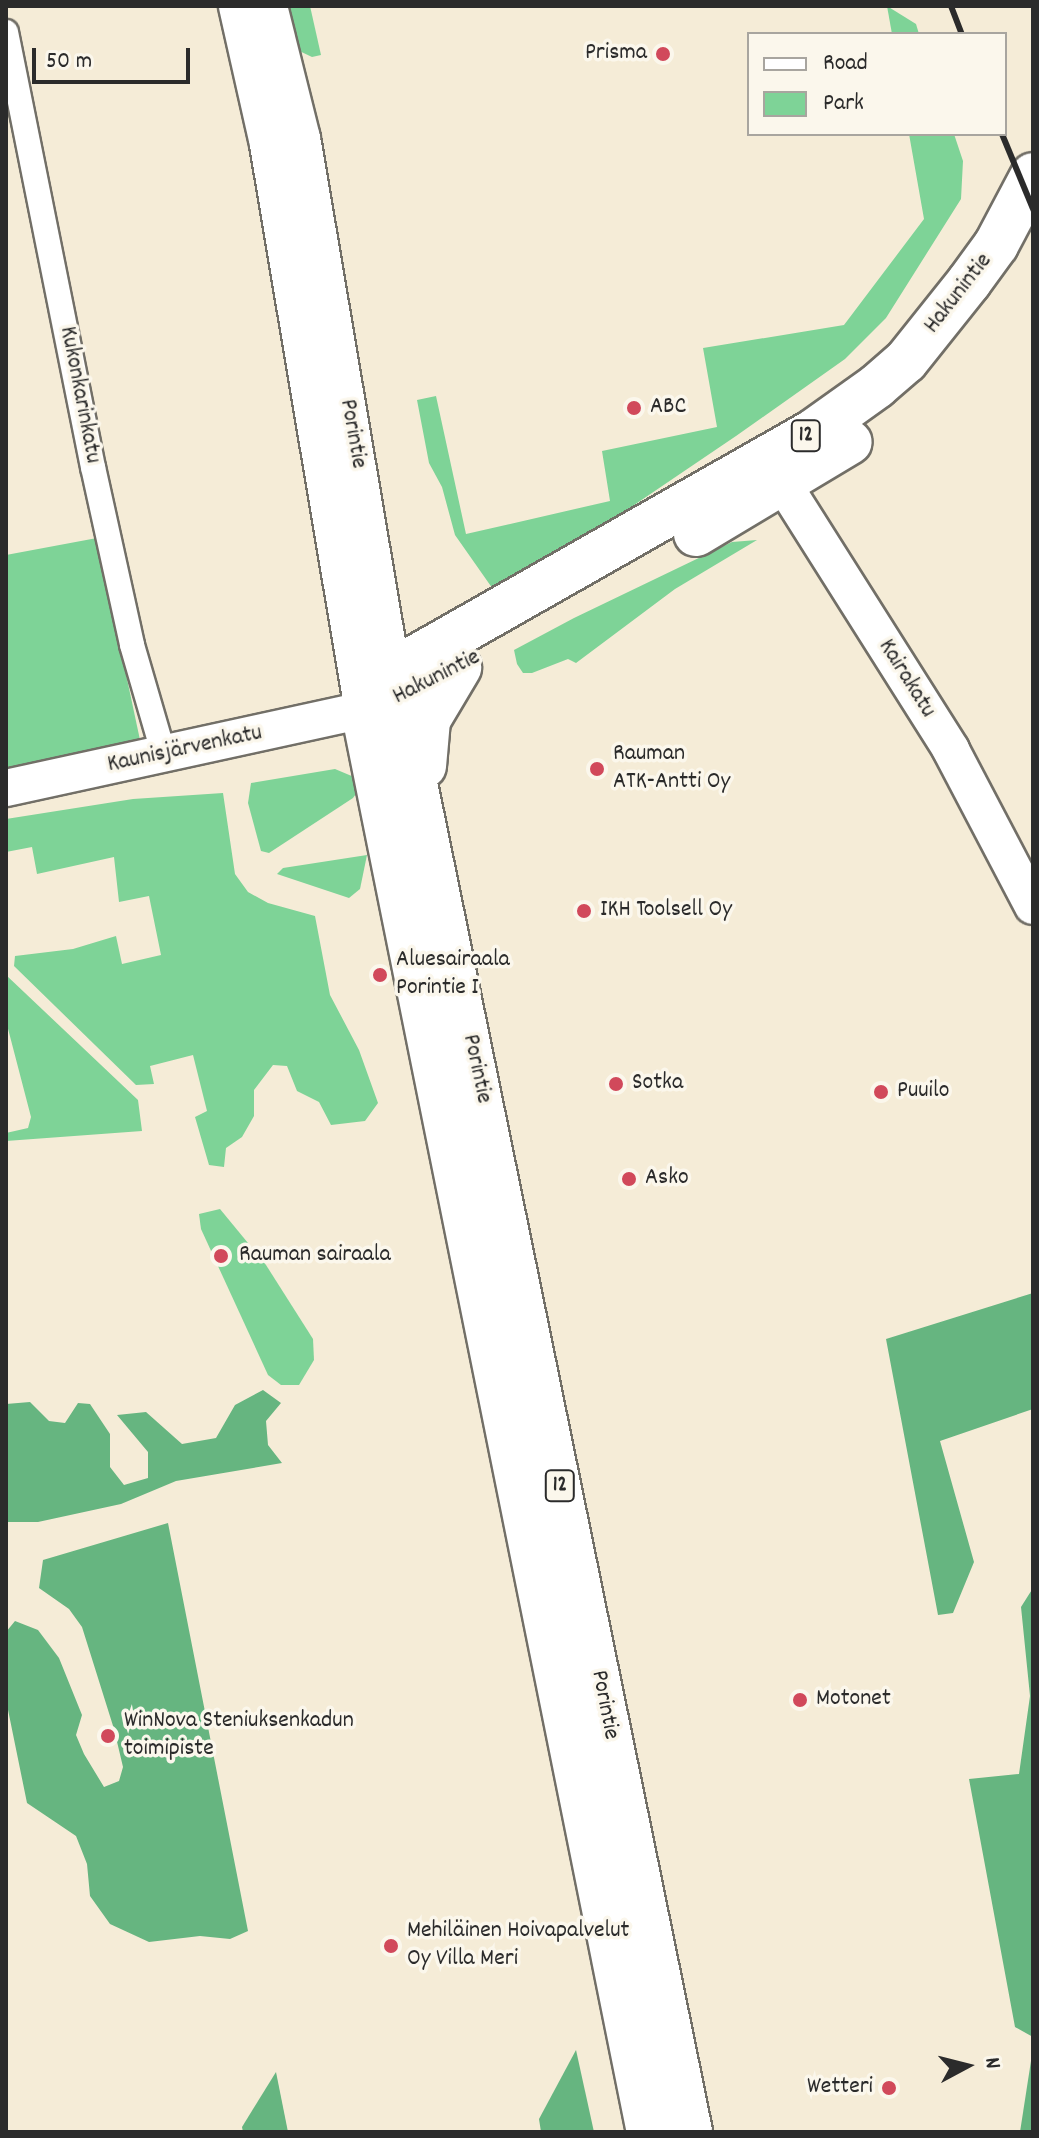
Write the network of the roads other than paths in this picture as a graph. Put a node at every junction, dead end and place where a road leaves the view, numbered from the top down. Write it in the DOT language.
graph roads {
  1 [pos="237,6"];
  2 [pos="269,6"];
  3 [pos="6,32"];
  4 [pos="1033,175"];
  5 [pos="1033,224"];
  6 [pos="776,472"];
  7 [pos="453,654"];
  8 [pos="385,694"];
  9 [pos="164,755"];
  10 [pos="405,769"];
  11 [pos="6,788"];
  12 [pos="410,845"];
  13 [pos="1033,906"];
  14 [pos="649,2132"];
  15 [pos="690,2132"];
  1 -- 8 [label="main road, Porintie"];
  2 -- 8 [label="main road, Porintie"];
  3 -- 9 [label="street, Kukonkarinkatu"];
  4 -- 6 [label="highway, Hakunintie / 12"];
  5 -- 6 [label="highway, Hakunintie / 12"];
  6 -- 7 [label="highway, Hakunintie / 12"];
  6 -- 13 [label="main road, Kairakatu"];
  7 -- 8 [label="highway, Hakunintie / 12"];
  7 -- 10 [label="highway, 12"];
  8 -- 9 [label="main road, Kaunisjärvenkatu"];
  8 -- 10 [label="highway, Porintie / 12"];
  9 -- 11 [label="main road, Kaunisjärvenkatu"];
  10 -- 12 [label="highway, Porintie / 12"];
  12 -- 14 [label="highway, Porintie / 12"];
  12 -- 15 [label="highway, Porintie / 12"];
}
